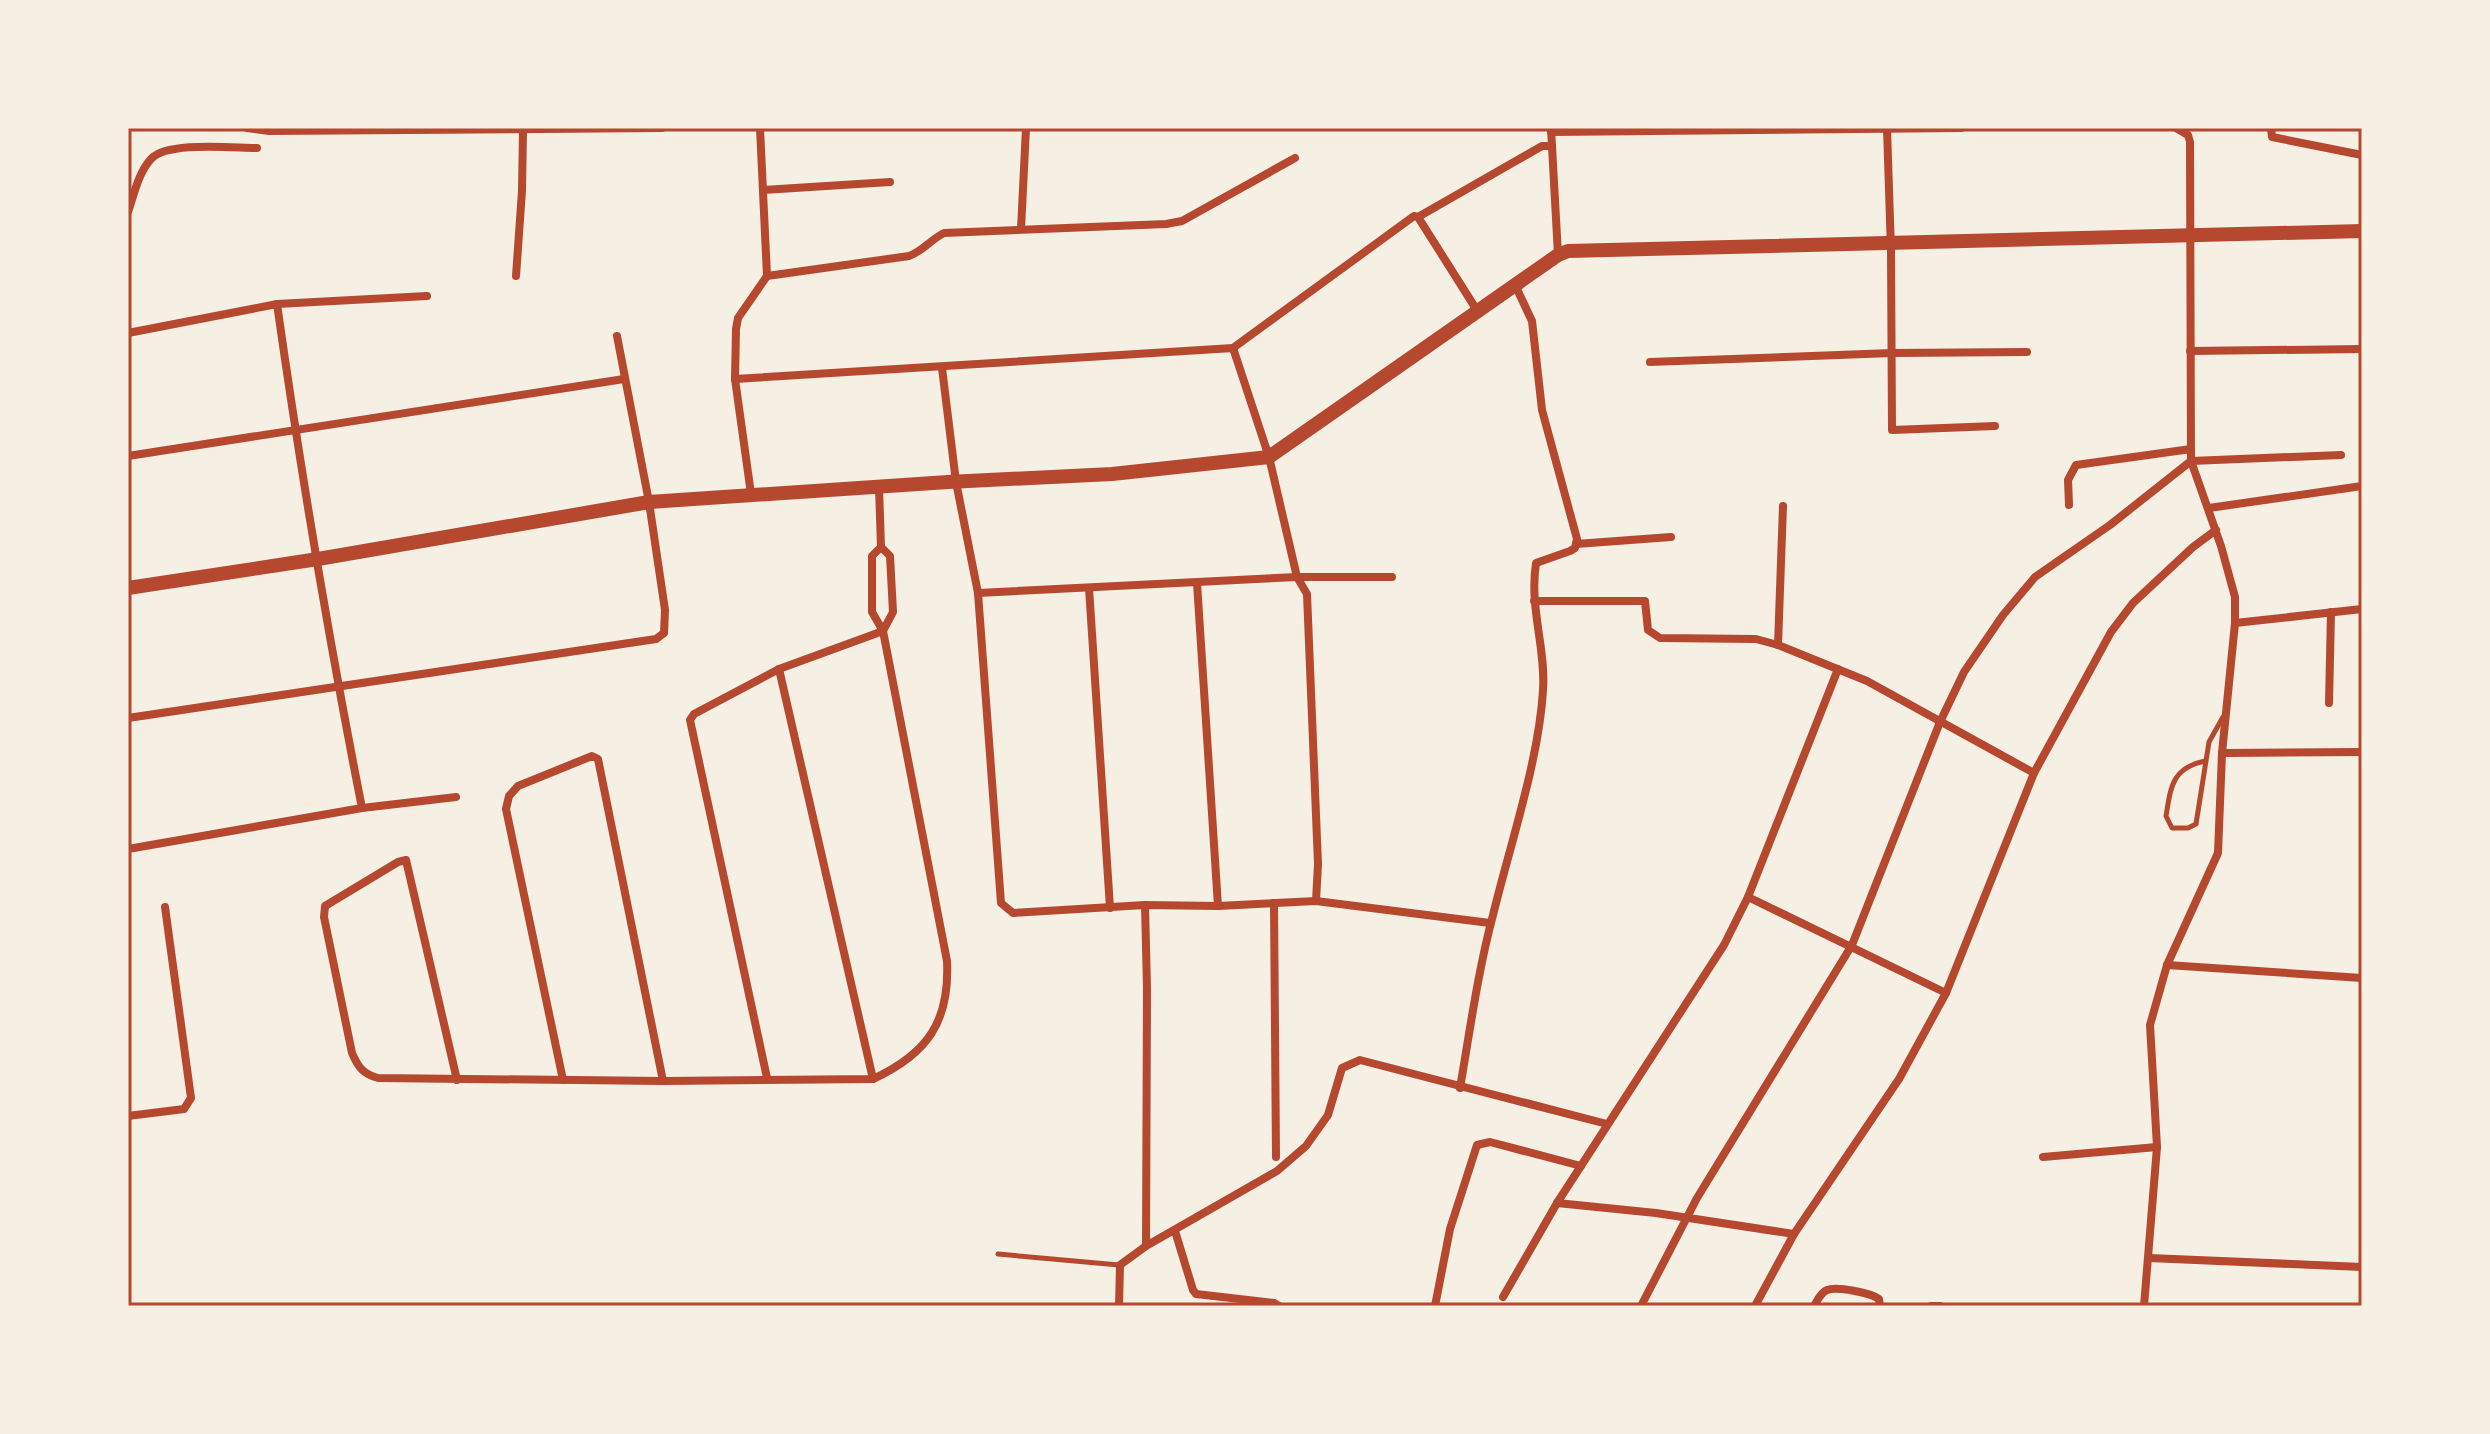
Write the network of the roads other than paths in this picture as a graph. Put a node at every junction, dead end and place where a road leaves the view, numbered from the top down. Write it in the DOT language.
graph roads {
  1 [pos="247,128"];
  2 [pos="662,128"];
  3 [pos="760,128"];
  4 [pos="1026,128"];
  5 [pos="1887,128"];
  6 [pos="1961,128"];
  7 [pos="2176,128"];
  8 [pos="2271,128"];
  9 [pos="523,130"];
  10 [pos="1551,130"];
  11 [pos="1552,146"];
  12 [pos="257,148"];
  13 [pos="2362,155"];
  14 [pos="1295,158"];
  15 [pos="890,182"];
  16 [pos="763,190"];
  17 [pos="128,212"];
  18 [pos="1414,217"];
  19 [pos="1021,229"];
  20 [pos="2362,231"];
  21 [pos="2192,237"];
  22 [pos="1891,243"];
  23 [pos="1558,255"];
  24 [pos="516,276"];
  25 [pos="767,276"];
  26 [pos="1516,287"];
  27 [pos="427,296"];
  28 [pos="277,304"];
  29 [pos="1478,312"];
  30 [pos="128,333"];
  31 [pos="617,336"];
  32 [pos="1233,348"];
  33 [pos="2362,349"];
  34 [pos="2190,351"];
  35 [pos="2027,352"];
  36 [pos="1892,353"];
  37 [pos="1650,362"];
  38 [pos="942,368"];
  39 [pos="624,379"];
  40 [pos="735,379"];
  41 [pos="1995,426"];
  42 [pos="295,429"];
  43 [pos="2191,449"];
  44 [pos="2341,455"];
  45 [pos="128,456"];
  46 [pos="1269,457"];
  47 [pos="2191,461"];
  48 [pos="948,482"];
  49 [pos="2362,486"];
  50 [pos="879,487"];
  51 [pos="751,494"];
  52 [pos="649,502"];
  53 [pos="2069,505"];
  54 [pos="1783,506"];
  55 [pos="2209,508"];
  56 [pos="2216,530"];
  57 [pos="1671,537"];
  58 [pos="1576,544"];
  59 [pos="881,547"];
  60 [pos="318,559"];
  61 [pos="1297,577"];
  62 [pos="1392,577"];
  63 [pos="1197,583"];
  64 [pos="128,588"];
  65 [pos="1089,588"];
  66 [pos="978,593"];
  67 [pos="1534,601"];
  68 [pos="2362,609"];
  69 [pos="2331,612"];
  70 [pos="2235,623"];
  71 [pos="883,631"];
  72 [pos="1778,645"];
  73 [pos="779,669"];
  74 [pos="1838,669"];
  75 [pos="338,687"];
  76 [pos="2329,703"];
  77 [pos="2225,714"];
  78 [pos="128,718"];
  79 [pos="1940,722"];
  80 [pos="2362,752"];
  81 [pos="2222,753"];
  82 [pos="2205,761"];
  83 [pos="2034,773"];
  84 [pos="456,797"];
  85 [pos="362,808"];
  86 [pos="128,849"];
  87 [pos="1748,897"];
  88 [pos="1316,901"];
  89 [pos="1274,903"];
  90 [pos="1145,905"];
  91 [pos="1218,906"];
  92 [pos="165,907"];
  93 [pos="1110,908"];
  94 [pos="1490,923"];
  95 [pos="1852,945"];
  96 [pos="2167,965"];
  97 [pos="2362,978"];
  98 [pos="1946,993"];
  99 [pos="767,1078"];
  100 [pos="873,1079"];
  101 [pos="457,1080"];
  102 [pos="563,1080"];
  103 [pos="663,1081"];
  104 [pos="1460,1088"];
  105 [pos="128,1116"];
  106 [pos="1607,1124"];
  107 [pos="2157,1147"];
  108 [pos="1276,1157"];
  109 [pos="2043,1157"];
  110 [pos="1581,1166"];
  111 [pos="1557,1203"];
  112 [pos="1687,1218"];
  113 [pos="1175,1231"];
  114 [pos="1794,1234"];
  115 [pos="1146,1246"];
  116 [pos="998,1254"];
  117 [pos="2149,1258"];
  118 [pos="1120,1265"];
  119 [pos="2362,1267"];
  120 [pos="1503,1297"];
  121 [pos="1119,1306"];
  122 [pos="1279,1306"];
  123 [pos="1435,1306"];
  124 [pos="1641,1306"];
  125 [pos="1755,1306"];
  126 [pos="1814,1306"];
  127 [pos="1880,1306"];
  128 [pos="1931,1306"];
  129 [pos="1940,1306"];
  130 [pos="2144,1306"];
  1 -- 9 [label="street"];
  2 -- 9 [label="street"];
  3 -- 16 [label="street"];
  4 -- 19 [label="street"];
  5 -- 6 [label="street"];
  5 -- 10 [label="street"];
  5 -- 22 [label="street"];
  7 -- 21 [label="street"];
  8 -- 13 [label="street"];
  9 -- 24 [label="street"];
  10 -- 11 [label="street"];
  11 -- 18 [label="street"];
  11 -- 23 [label="street"];
  12 -- 17 [label="street"];
  14 -- 19 [label="street"];
  15 -- 16 [label="street"];
  16 -- 25 [label="street"];
  18 -- 29 [label="street"];
  18 -- 32 [label="street"];
  19 -- 25 [label="street"];
  20 -- 21 [label="street"];
  21 -- 22 [label="street"];
  21 -- 34 [label="street"];
  22 -- 23 [label="street"];
  22 -- 36 [label="street"];
  23 -- 26 [label="street"];
  25 -- 40 [label="street"];
  26 -- 29 [label="street"];
  26 -- 58 [label="street"];
  27 -- 28 [label="street"];
  28 -- 30 [label="street"];
  28 -- 42 [label="street"];
  29 -- 46 [label="street"];
  31 -- 39 [label="street"];
  32 -- 38 [label="street"];
  32 -- 46 [label="street"];
  33 -- 34 [label="street"];
  34 -- 43 [label="street"];
  35 -- 36 [label="street"];
  36 -- 37 [label="street"];
  36 -- 41 [label="street"];
  38 -- 40 [label="street"];
  38 -- 48 [label="street"];
  39 -- 42 [label="street"];
  39 -- 52 [label="street"];
  40 -- 51 [label="street"];
  42 -- 45 [label="street"];
  42 -- 60 [label="street"];
  43 -- 47 [label="street"];
  43 -- 53 [label="street"];
  44 -- 47 [label="street"];
  46 -- 48 [label="street"];
  46 -- 61 [label="street"];
  47 -- 55 [label="street"];
  47 -- 79 [label="street"];
  48 -- 50 [label="street"];
  48 -- 66 [label="street"];
  49 -- 55 [label="street"];
  50 -- 51 [label="street"];
  50 -- 59 [label="street"];
  51 -- 52 [label="street"];
  52 -- 60 [label="street"];
  52 -- 75 [label="street"];
  54 -- 72 [label="street"];
  55 -- 56 [label="street"];
  56 -- 70 [label="street"];
  56 -- 83 [label="street"];
  57 -- 58 [label="street"];
  58 -- 67 [label="street"];
  59 -- 71 [label="street"];
  59 -- 71 [label="street"];
  60 -- 64 [label="street"];
  60 -- 75 [label="street"];
  61 -- 62 [label="street"];
  61 -- 63 [label="street"];
  61 -- 88 [label="street"];
  63 -- 65 [label="street"];
  63 -- 91 [label="street"];
  65 -- 66 [label="street"];
  65 -- 93 [label="street"];
  66 -- 93 [label="street"];
  67 -- 72 [label="street"];
  67 -- 94 [label="street"];
  68 -- 69 [label="street"];
  69 -- 70 [label="street"];
  69 -- 76 [label="street"];
  70 -- 77 [label="street"];
  71 -- 73 [label="street"];
  71 -- 100 [label="street"];
  72 -- 74 [label="street"];
  73 -- 99 [label="street"];
  73 -- 100 [label="street"];
  74 -- 79 [label="street"];
  74 -- 87 [label="street"];
  75 -- 78 [label="street"];
  75 -- 85 [label="street"];
  77 -- 81 [label="street"];
  77 -- 82 [label="lane"];
  79 -- 83 [label="street"];
  79 -- 95 [label="street"];
  80 -- 81 [label="street"];
  81 -- 96 [label="street"];
  82 -- 82 [label="lane"];
  83 -- 98 [label="street"];
  84 -- 85 [label="street"];
  85 -- 86 [label="street"];
  87 -- 95 [label="street"];
  87 -- 106 [label="street"];
  88 -- 89 [label="street"];
  88 -- 94 [label="street"];
  89 -- 91 [label="street"];
  89 -- 108 [label="street"];
  90 -- 91 [label="street"];
  90 -- 93 [label="street"];
  90 -- 115 [label="street"];
  92 -- 105 [label="street"];
  94 -- 104 [label="street"];
  95 -- 98 [label="street"];
  95 -- 112 [label="street"];
  96 -- 97 [label="street"];
  96 -- 107 [label="street"];
  98 -- 114 [label="street"];
  99 -- 100 [label="street"];
  99 -- 103 [label="street"];
  101 -- 101 [label="street"];
  101 -- 102 [label="street"];
  102 -- 103 [label="street"];
  102 -- 103 [label="street"];
  104 -- 106 [label="street"];
  104 -- 113 [label="street"];
  106 -- 110 [label="street"];
  107 -- 109 [label="street"];
  107 -- 117 [label="street"];
  110 -- 111 [label="street"];
  110 -- 123 [label="street"];
  111 -- 112 [label="street"];
  111 -- 120 [label="street"];
  112 -- 114 [label="street"];
  112 -- 124 [label="street"];
  113 -- 115 [label="street"];
  113 -- 122 [label="street"];
  114 -- 125 [label="street"];
  115 -- 118 [label="street"];
  116 -- 118 [label="lane"];
  117 -- 119 [label="street"];
  117 -- 130 [label="street"];
  118 -- 121 [label="street"];
  126 -- 127 [label="street"];
  128 -- 129 [label="street"];
}
